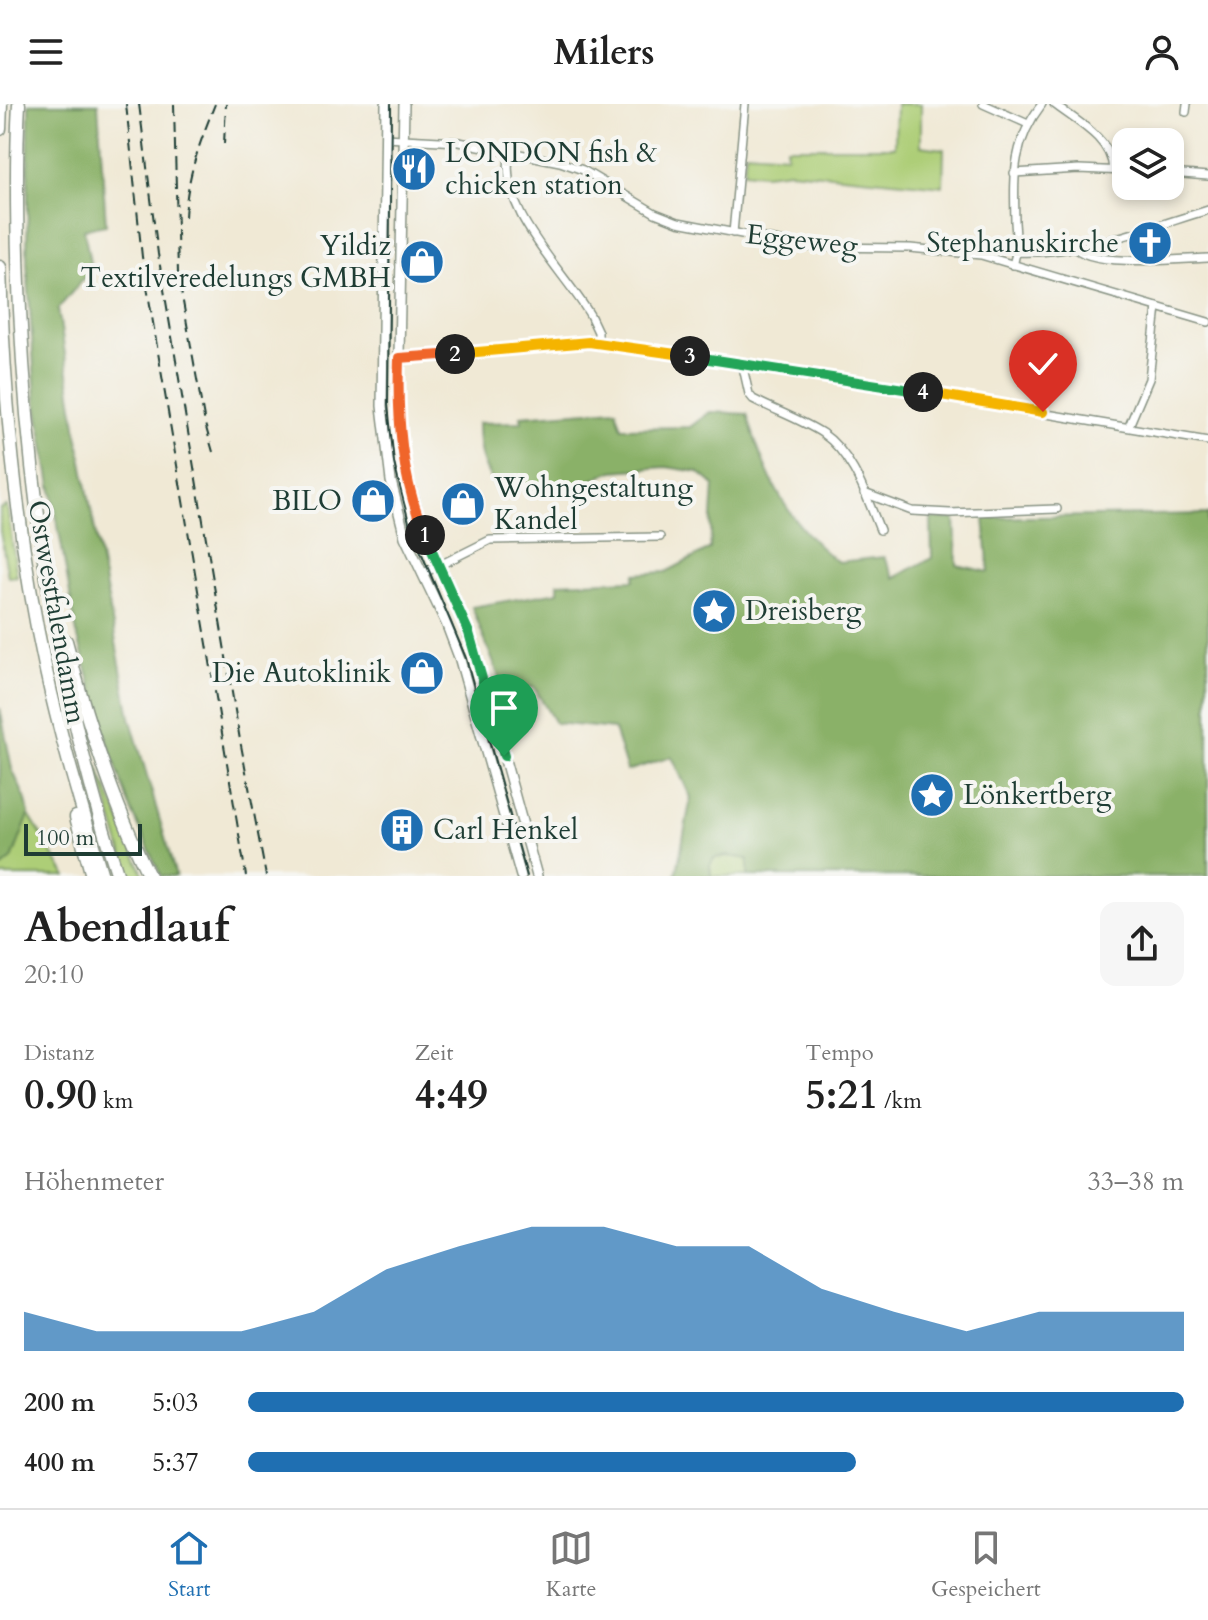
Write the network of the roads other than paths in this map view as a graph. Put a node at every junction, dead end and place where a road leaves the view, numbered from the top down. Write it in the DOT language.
graph roads {
  1 [pos="1,104"];
  2 [pos="19,104"];
  3 [pos="386,104"];
  4 [pos="404,104"];
  5 [pos="745,104"];
  6 [pos="983,104"];
  7 [pos="1042,104"];
  8 [pos="1054,104"];
  9 [pos="1028,124"];
  10 [pos="0,129"];
  11 [pos="385,138"];
  12 [pos="403,139"];
  13 [pos="510,152"];
  14 [pos="1112,166"];
  15 [pos="1112,170"];
  16 [pos="1014,173"];
  17 [pos="1184,174"];
  18 [pos="1208,176"];
  19 [pos="1208,210"];
  20 [pos="733,233"];
  21 [pos="1074,246"];
  22 [pos="1016,252"];
  23 [pos="1208,258"];
  24 [pos="1013,265"];
  25 [pos="0,267"];
  26 [pos="1157,307"];
  27 [pos="1208,322"];
  28 [pos="598,343"];
  29 [pos="399,358"];
  30 [pos="742,363"];
  31 [pos="25,406"];
  32 [pos="1129,426"];
  33 [pos="1208,441"];
  34 [pos="864,493"];
  35 [pos="1057,509"];
  36 [pos="880,530"];
  37 [pos="660,537"];
  38 [pos="439,566"];
  39 [pos="422,574"];
  40 [pos="64,747"];
  41 [pos="92,876"];
  42 [pos="102,876"];
  43 [pos="118,876"];
  44 [pos="149,876"];
  45 [pos="521,876"];
  46 [pos="537,876"];
  1 -- 10 [label="highway"];
  2 -- 31 [label="highway, Ostwestfalendamm"];
  3 -- 11 [label="street"];
  4 -- 12 [label="street"];
  5 -- 20 [label="street"];
  6 -- 9 [label="street"];
  7 -- 9 [label="street"];
  8 -- 14 [label="street"];
  9 -- 16 [label="street"];
  11 -- 12 [label="street, Eggeweg"];
  11 -- 39 [label="street"];
  12 -- 13 [label="street, Eggeweg"];
  12 -- 29 [label="street"];
  13 -- 20 [label="street, Eggeweg"];
  13 -- 28 [label="street"];
  15 -- 16 [label="street"];
  16 -- 22 [label="street"];
  17 -- 18 [label="street"];
  19 -- 21 [label="street"];
  20 -- 24 [label="street, Eggeweg"];
  21 -- 22 [label="street"];
  21 -- 23 [label="street"];
  22 -- 24 [label="street"];
  24 -- 26 [label="street, Eggeweg"];
  25 -- 40 [label="highway, Ostwestfalendamm"];
  26 -- 27 [label="street, Eggeweg"];
  26 -- 32 [label="street"];
  28 -- 29 [label="street"];
  28 -- 30 [label="street"];
  29 -- 38 [label="street"];
  30 -- 32 [label="street"];
  30 -- 34 [label="street"];
  31 -- 43 [label="highway, Ostwestfalendamm"];
  31 -- 44 [label="highway"];
  32 -- 33 [label="street"];
  34 -- 35 [label="street"];
  34 -- 36 [label="street"];
  37 -- 38 [label="street"];
  38 -- 39 [label="street"];
  38 -- 46 [label="street"];
  39 -- 45 [label="street"];
  40 -- 41 [label="highway"];
  40 -- 42 [label="highway, Ostwestfalendamm"];
}
